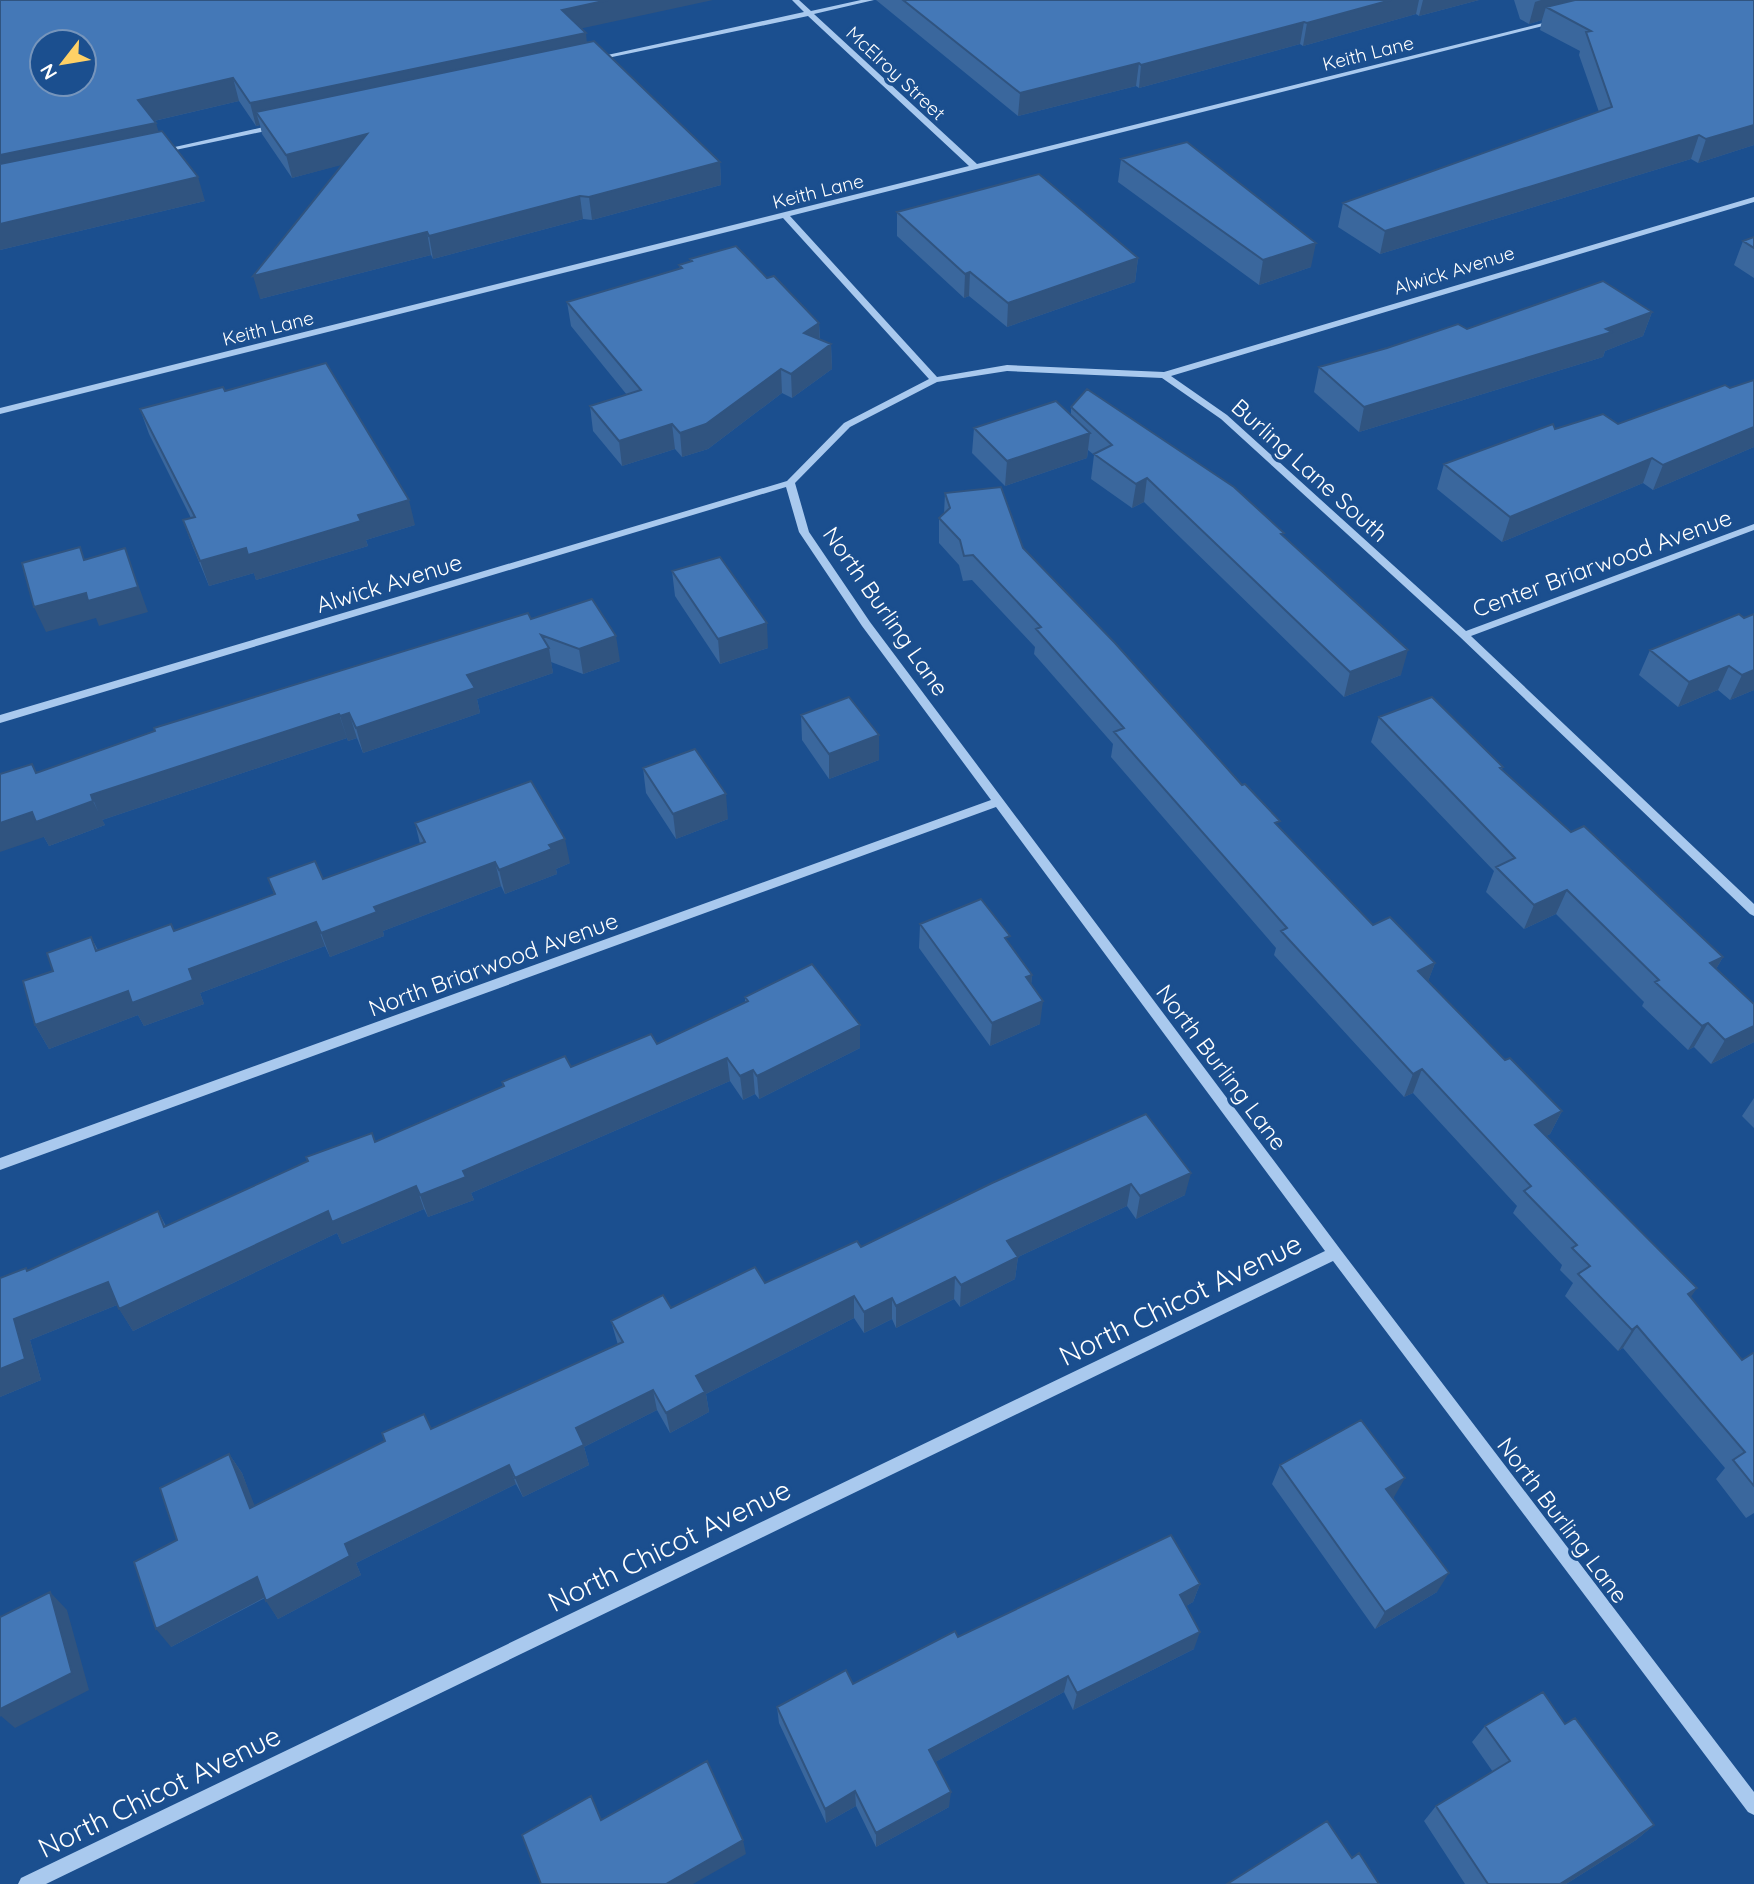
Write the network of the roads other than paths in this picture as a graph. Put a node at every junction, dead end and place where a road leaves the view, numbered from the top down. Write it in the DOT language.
graph roads {
  1 [pos="795,0"];
  2 [pos="872,0"];
  3 [pos="810,13"];
  4 [pos="1563,20"];
  5 [pos="585,61"];
  6 [pos="286,124"];
  7 [pos="150,153"];
  8 [pos="976,168"];
  9 [pos="1754,199"];
  10 [pos="785,215"];
  11 [pos="1164,375"];
  12 [pos="935,380"];
  13 [pos="0,411"];
  14 [pos="790,483"];
  15 [pos="1754,527"];
  16 [pos="1464,635"];
  17 [pos="0,719"];
  18 [pos="999,802"];
  19 [pos="1754,911"];
  20 [pos="0,1164"];
  21 [pos="1335,1253"];
  22 [pos="1754,1806"];
  23 [pos="27,1884"];
  1 -- 3 [label="street, McElroy Street"];
  2 -- 3 [label="street"];
  3 -- 5 [label="street"];
  3 -- 8 [label="street, McElroy Street"];
  4 -- 8 [label="street, Keith Lane"];
  6 -- 7 [label="street"];
  8 -- 10 [label="street, Keith Lane"];
  9 -- 11 [label="street, Alwick Avenue"];
  10 -- 12 [label="street"];
  10 -- 13 [label="street, Keith Lane"];
  11 -- 12 [label="street"];
  11 -- 16 [label="street, Burling Lane South"];
  12 -- 14 [label="street"];
  14 -- 17 [label="street, Alwick Avenue"];
  14 -- 18 [label="street, North Burling Lane"];
  15 -- 16 [label="street, Center Briarwood Avenue"];
  16 -- 19 [label="street, Burling Lane South"];
  18 -- 20 [label="street, North Briarwood Avenue"];
  18 -- 21 [label="street, North Burling Lane"];
  21 -- 22 [label="street, North Burling Lane"];
  21 -- 23 [label="street, North Chicot Avenue"];
}
